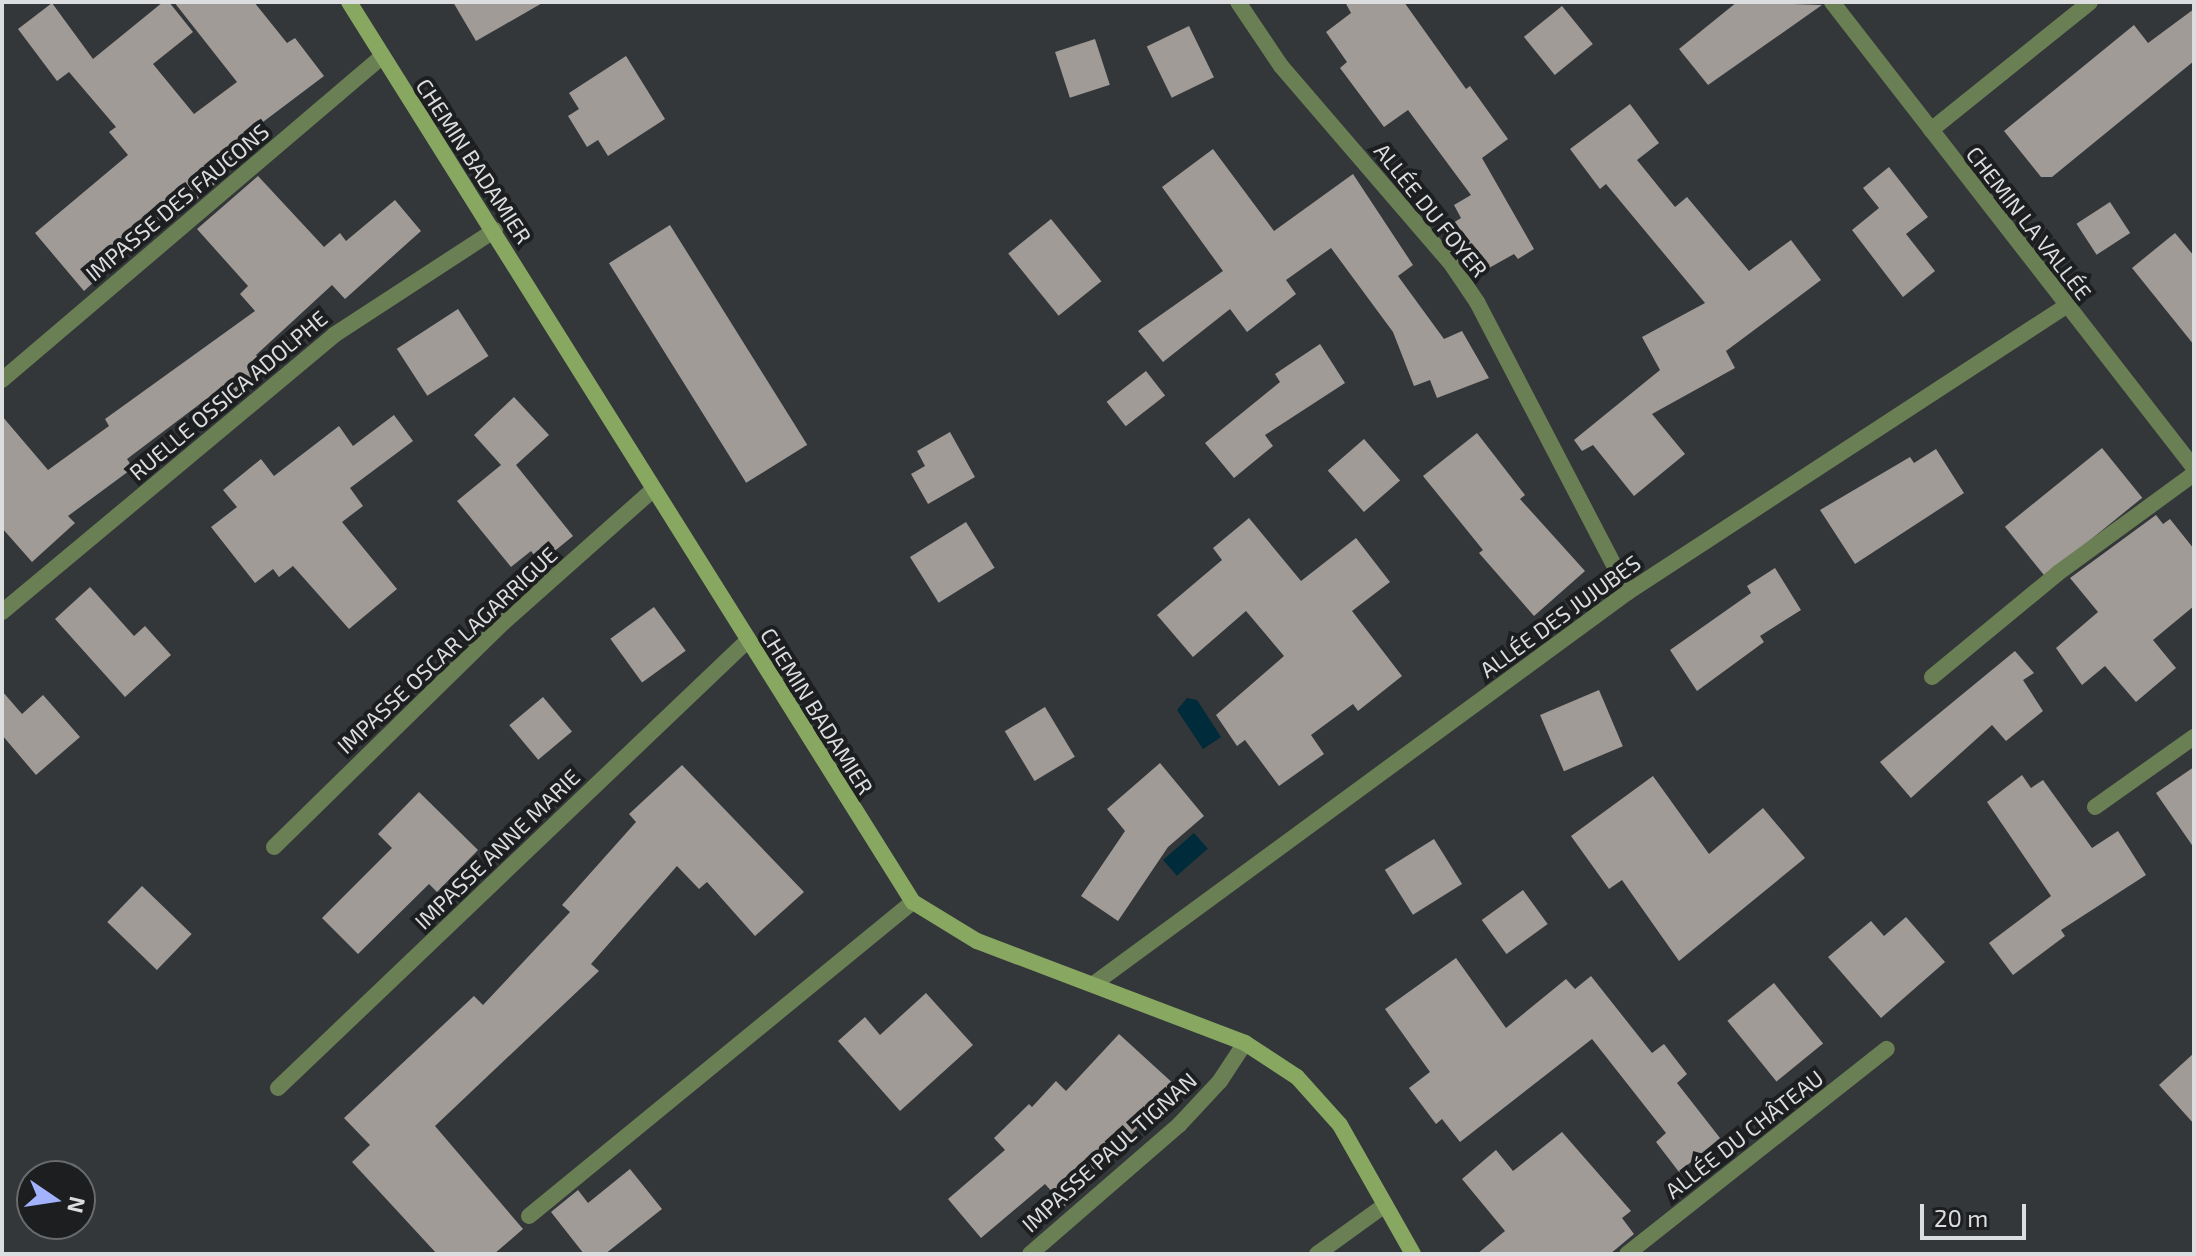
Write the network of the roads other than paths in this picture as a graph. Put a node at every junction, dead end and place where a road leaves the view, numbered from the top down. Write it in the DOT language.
graph roads {
  1 [pos="349,2"];
  2 [pos="1238,2"];
  3 [pos="1832,2"];
  4 [pos="2090,2"];
  5 [pos="380,58"];
  6 [pos="1931,130"];
  7 [pos="495,230"];
  8 [pos="2066,306"];
  9 [pos="2,380"];
  10 [pos="2194,471"];
  11 [pos="654,489"];
  12 [pos="1628,592"];
  13 [pos="2,612"];
  14 [pos="747,641"];
  15 [pos="1932,677"];
  16 [pos="2194,737"];
  17 [pos="2095,807"];
  18 [pos="274,847"];
  19 [pos="913,902"];
  20 [pos="1095,983"];
  21 [pos="1245,1043"];
  22 [pos="1887,1049"];
  23 [pos="278,1088"];
  24 [pos="1385,1205"];
  25 [pos="529,1216"];
  26 [pos="1030,1254"];
  27 [pos="1317,1254"];
  28 [pos="1413,1254"];
  29 [pos="1627,1254"];
  1 -- 5 [label="street, CHEMIN BADAMIER"];
  2 -- 12 [label="street, ALLÉE DU FOYER"];
  3 -- 6 [label="street, CHEMIN LA VALLÉE"];
  4 -- 6 [label="street"];
  5 -- 7 [label="street, CHEMIN BADAMIER"];
  5 -- 9 [label="street, IMPASSE DES FAUCONS"];
  6 -- 8 [label="street, CHEMIN LA VALLÉE"];
  7 -- 11 [label="street, CHEMIN BADAMIER"];
  7 -- 13 [label="street, RUELLE OSSICA ADOLPHE"];
  8 -- 10 [label="street, CHEMIN LA VALLÉE"];
  8 -- 12 [label="street, ALLÉE DES JUJUBES"];
  10 -- 15 [label="street"];
  11 -- 14 [label="street, CHEMIN BADAMIER"];
  11 -- 18 [label="street, IMPASSE OSCAR LAGARRIGUE"];
  12 -- 20 [label="street, ALLÉE DES JUJUBES"];
  14 -- 19 [label="street, CHEMIN BADAMIER"];
  14 -- 23 [label="street, IMPASSE ANNE MARIE"];
  16 -- 17 [label="street"];
  19 -- 20 [label="street, CHEMIN BADAMIER"];
  19 -- 25 [label="street"];
  20 -- 21 [label="street, CHEMIN BADAMIER"];
  21 -- 24 [label="street, CHEMIN BADAMIER"];
  21 -- 26 [label="street, IMPASSE PAUL TIGNAN"];
  22 -- 29 [label="street, ALLÉE DU CHÂTEAU"];
  24 -- 27 [label="street"];
  24 -- 28 [label="street, CHEMIN BADAMIER"];
}
